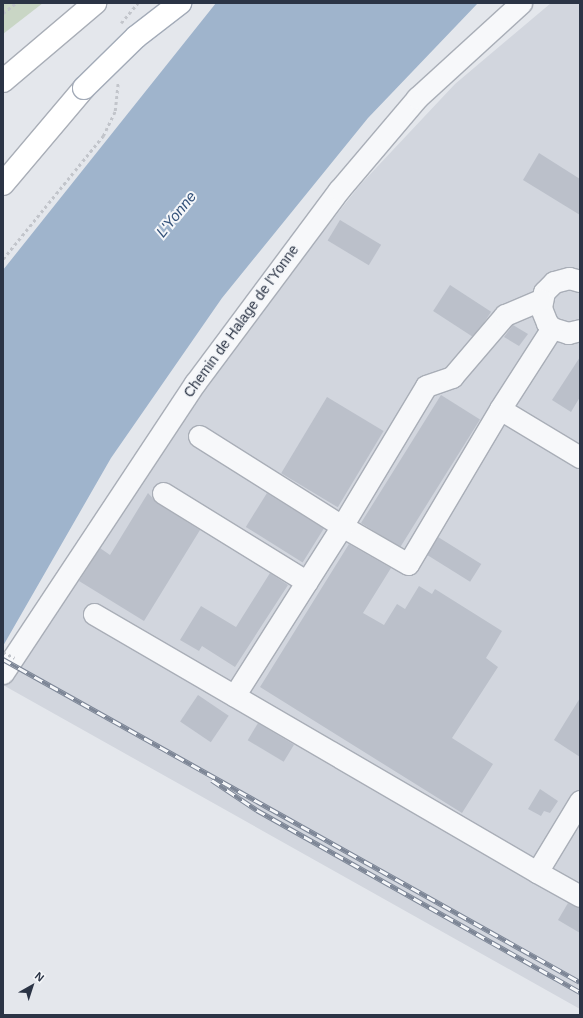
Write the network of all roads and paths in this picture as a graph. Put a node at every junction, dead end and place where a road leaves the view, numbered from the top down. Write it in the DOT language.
graph roads {
  1 [pos="16,3"];
  2 [pos="95,3"];
  3 [pos="138,3"];
  4 [pos="180,3"];
  5 [pos="521,3"];
  6 [pos="3,12"];
  7 [pos="117,28"];
  8 [pos="118,78"];
  9 [pos="3,81"];
  10 [pos="3,184"];
  11 [pos="3,259"];
  12 [pos="579,278"];
  13 [pos="541,300"];
  14 [pos="552,328"];
  15 [pos="580,330"];
  16 [pos="500,409"];
  17 [pos="199,436"];
  18 [pos="580,457"];
  19 [pos="163,493"];
  20 [pos="342,526"];
  21 [pos="307,582"];
  22 [pos="94,614"];
  23 [pos="3,652"];
  24 [pos="9,666"];
  25 [pos="234,696"];
  26 [pos="580,801"];
  27 [pos="537,872"];
  28 [pos="580,896"];
  1 -- 6 [label="path"];
  2 -- 9 [label="main road"];
  3 -- 7 [label="path"];
  4 -- 10 [label="main road, bridge"];
  5 -- 24 [label="street, Chemin de Halage de l'Yonne"];
  8 -- 11 [label="path"];
  12 -- 13 [label="street"];
  13 -- 14 [label="street"];
  13 -- 20 [label="street"];
  14 -- 15 [label="street"];
  14 -- 16 [label="street"];
  16 -- 18 [label="street"];
  16 -- 20 [label="street"];
  17 -- 20 [label="street"];
  19 -- 21 [label="street"];
  20 -- 21 [label="street"];
  21 -- 25 [label="street"];
  22 -- 25 [label="street"];
  23 -- 24 [label="path, bridge"];
  25 -- 27 [label="street"];
  26 -- 27 [label="street"];
  27 -- 28 [label="street"];
}
